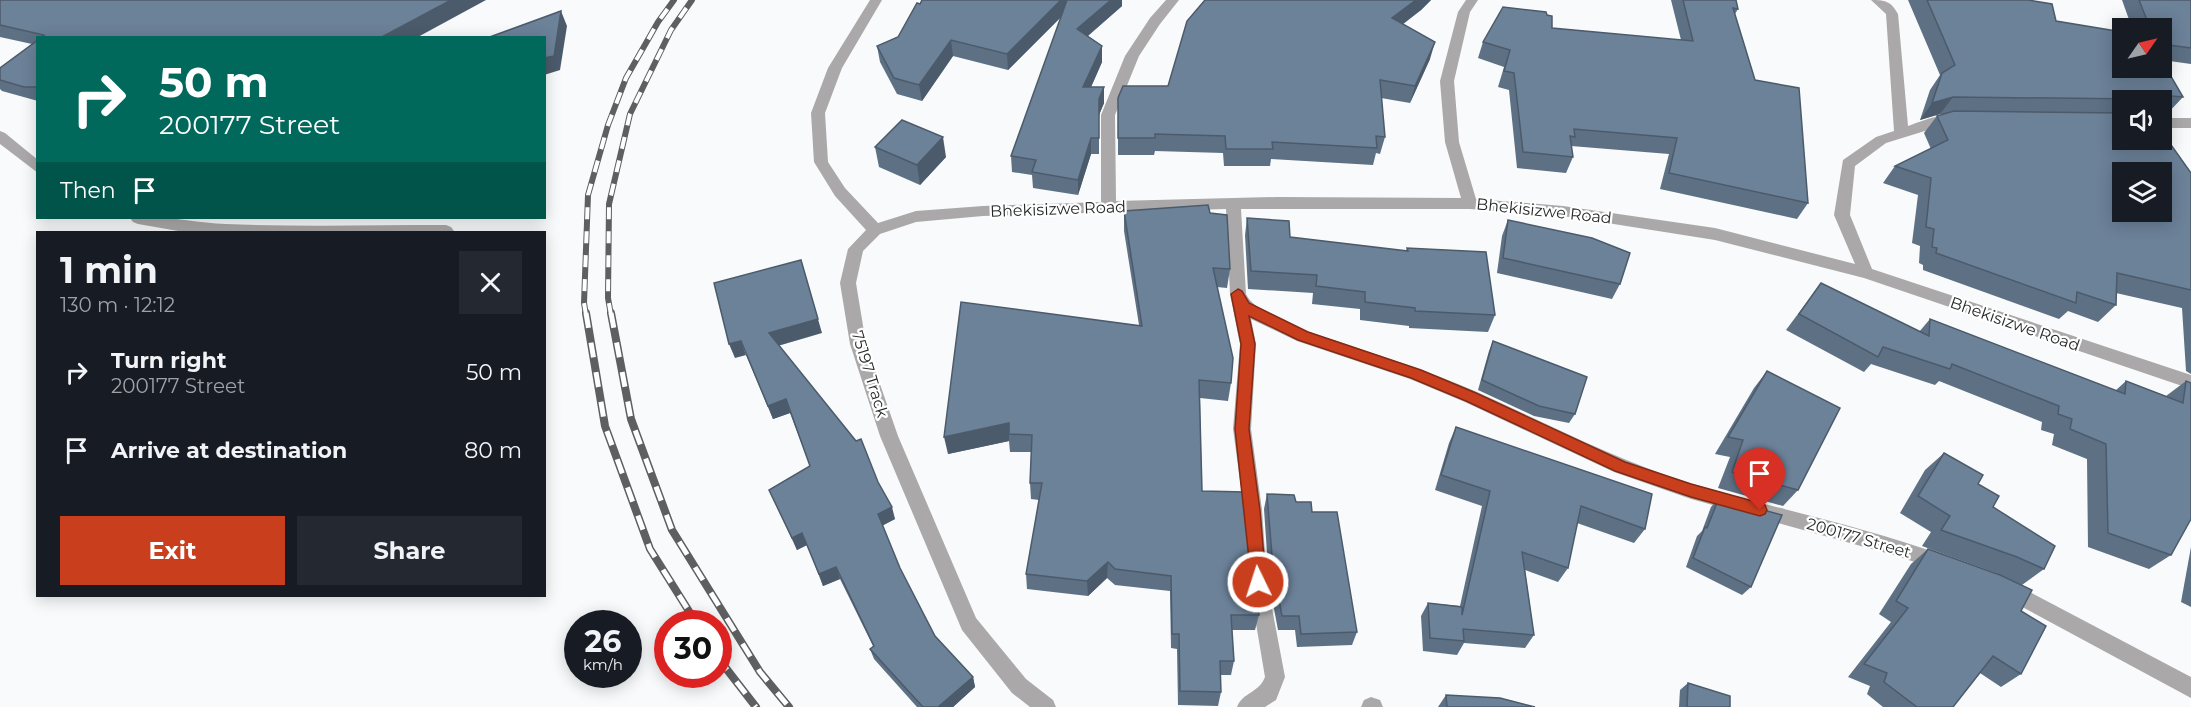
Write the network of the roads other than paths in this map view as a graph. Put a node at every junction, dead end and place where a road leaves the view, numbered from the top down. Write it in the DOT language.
graph roads {
  1 [pos="876,0"];
  2 [pos="1173,0"];
  3 [pos="1472,0"];
  4 [pos="1876,0"];
  5 [pos="1963,121"];
  6 [pos="2172,123"];
  7 [pos="2191,123"];
  8 [pos="1901,133"];
  9 [pos="0,136"];
  10 [pos="36,166"];
  11 [pos="1470,204"];
  12 [pos="1233,205"];
  13 [pos="1109,208"];
  14 [pos="143,219"];
  15 [pos="875,230"];
  16 [pos="261,231"];
  17 [pos="261,231"];
  18 [pos="446,231"];
  19 [pos="1866,273"];
  20 [pos="1238,294"];
  21 [pos="2191,382"];
  22 [pos="1958,570"];
  23 [pos="1988,580"];
  24 [pos="2191,688"];
  25 [pos="1046,707"];
  26 [pos="1247,707"];
  1 -- 15 [label="street"];
  2 -- 13 [label="street"];
  3 -- 11 [label="street"];
  4 -- 8 [label="street"];
  5 -- 8 [label="street"];
  6 -- 7 [label="street"];
  8 -- 19 [label="street"];
  9 -- 10 [label="street"];
  11 -- 12 [label="street, Bhekisizwe Road"];
  11 -- 19 [label="street, Bhekisizwe Road"];
  12 -- 13 [label="street, Bhekisizwe Road"];
  12 -- 20 [label="street"];
  13 -- 15 [label="street, Bhekisizwe Road"];
  14 -- 16 [label="street"];
  15 -- 25 [label="street, 75197 Track"];
  17 -- 18 [label="street"];
  19 -- 21 [label="street, Bhekisizwe Road"];
  20 -- 22 [label="street, 200177 Street"];
  20 -- 26 [label="street"];
  23 -- 24 [label="street"];
}
